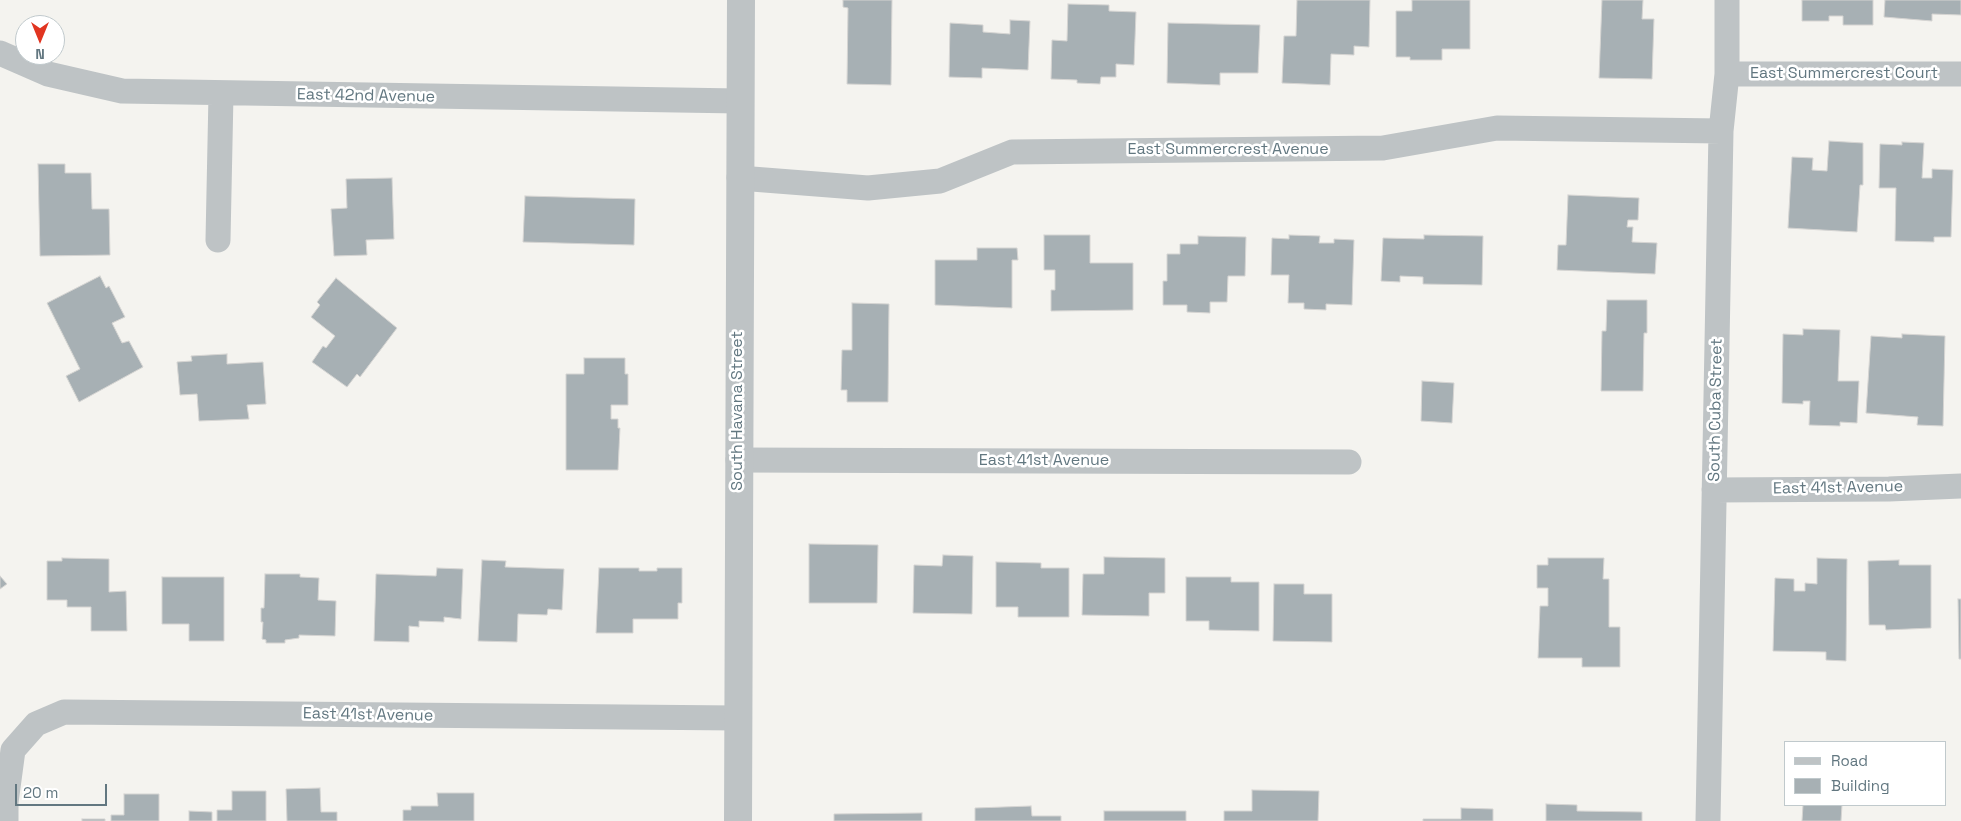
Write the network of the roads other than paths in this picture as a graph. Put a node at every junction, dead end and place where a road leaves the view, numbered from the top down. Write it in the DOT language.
graph roads {
  1 [pos="741,0"];
  2 [pos="1727,0"];
  3 [pos="0,53"];
  4 [pos="1727,74"];
  5 [pos="1961,74"];
  6 [pos="221,94"];
  7 [pos="739,101"];
  8 [pos="1721,131"];
  9 [pos="739,178"];
  10 [pos="218,240"];
  11 [pos="738,460"];
  12 [pos="1349,462"];
  13 [pos="1961,486"];
  14 [pos="1714,490"];
  15 [pos="737,718"];
  16 [pos="6,821"];
  17 [pos="738,821"];
  18 [pos="1708,821"];
  1 -- 7 [label="street, South Havana Street"];
  2 -- 4 [label="street, South Cuba Street"];
  3 -- 6 [label="street, East 42nd Avenue"];
  4 -- 5 [label="street, East Summercrest Court"];
  4 -- 8 [label="street, South Cuba Street"];
  6 -- 7 [label="street, East 42nd Avenue"];
  6 -- 10 [label="street"];
  7 -- 9 [label="street, South Havana Street"];
  8 -- 9 [label="street, East Summercrest Avenue"];
  8 -- 14 [label="street, South Cuba Street"];
  9 -- 11 [label="street, South Havana Street"];
  11 -- 12 [label="street, East 41st Avenue"];
  11 -- 15 [label="street, South Havana Street"];
  13 -- 14 [label="street, East 41st Avenue"];
  14 -- 18 [label="street, South Cuba Street"];
  15 -- 16 [label="street, East 41st Avenue"];
  15 -- 17 [label="street, South Havana Street"];
}
